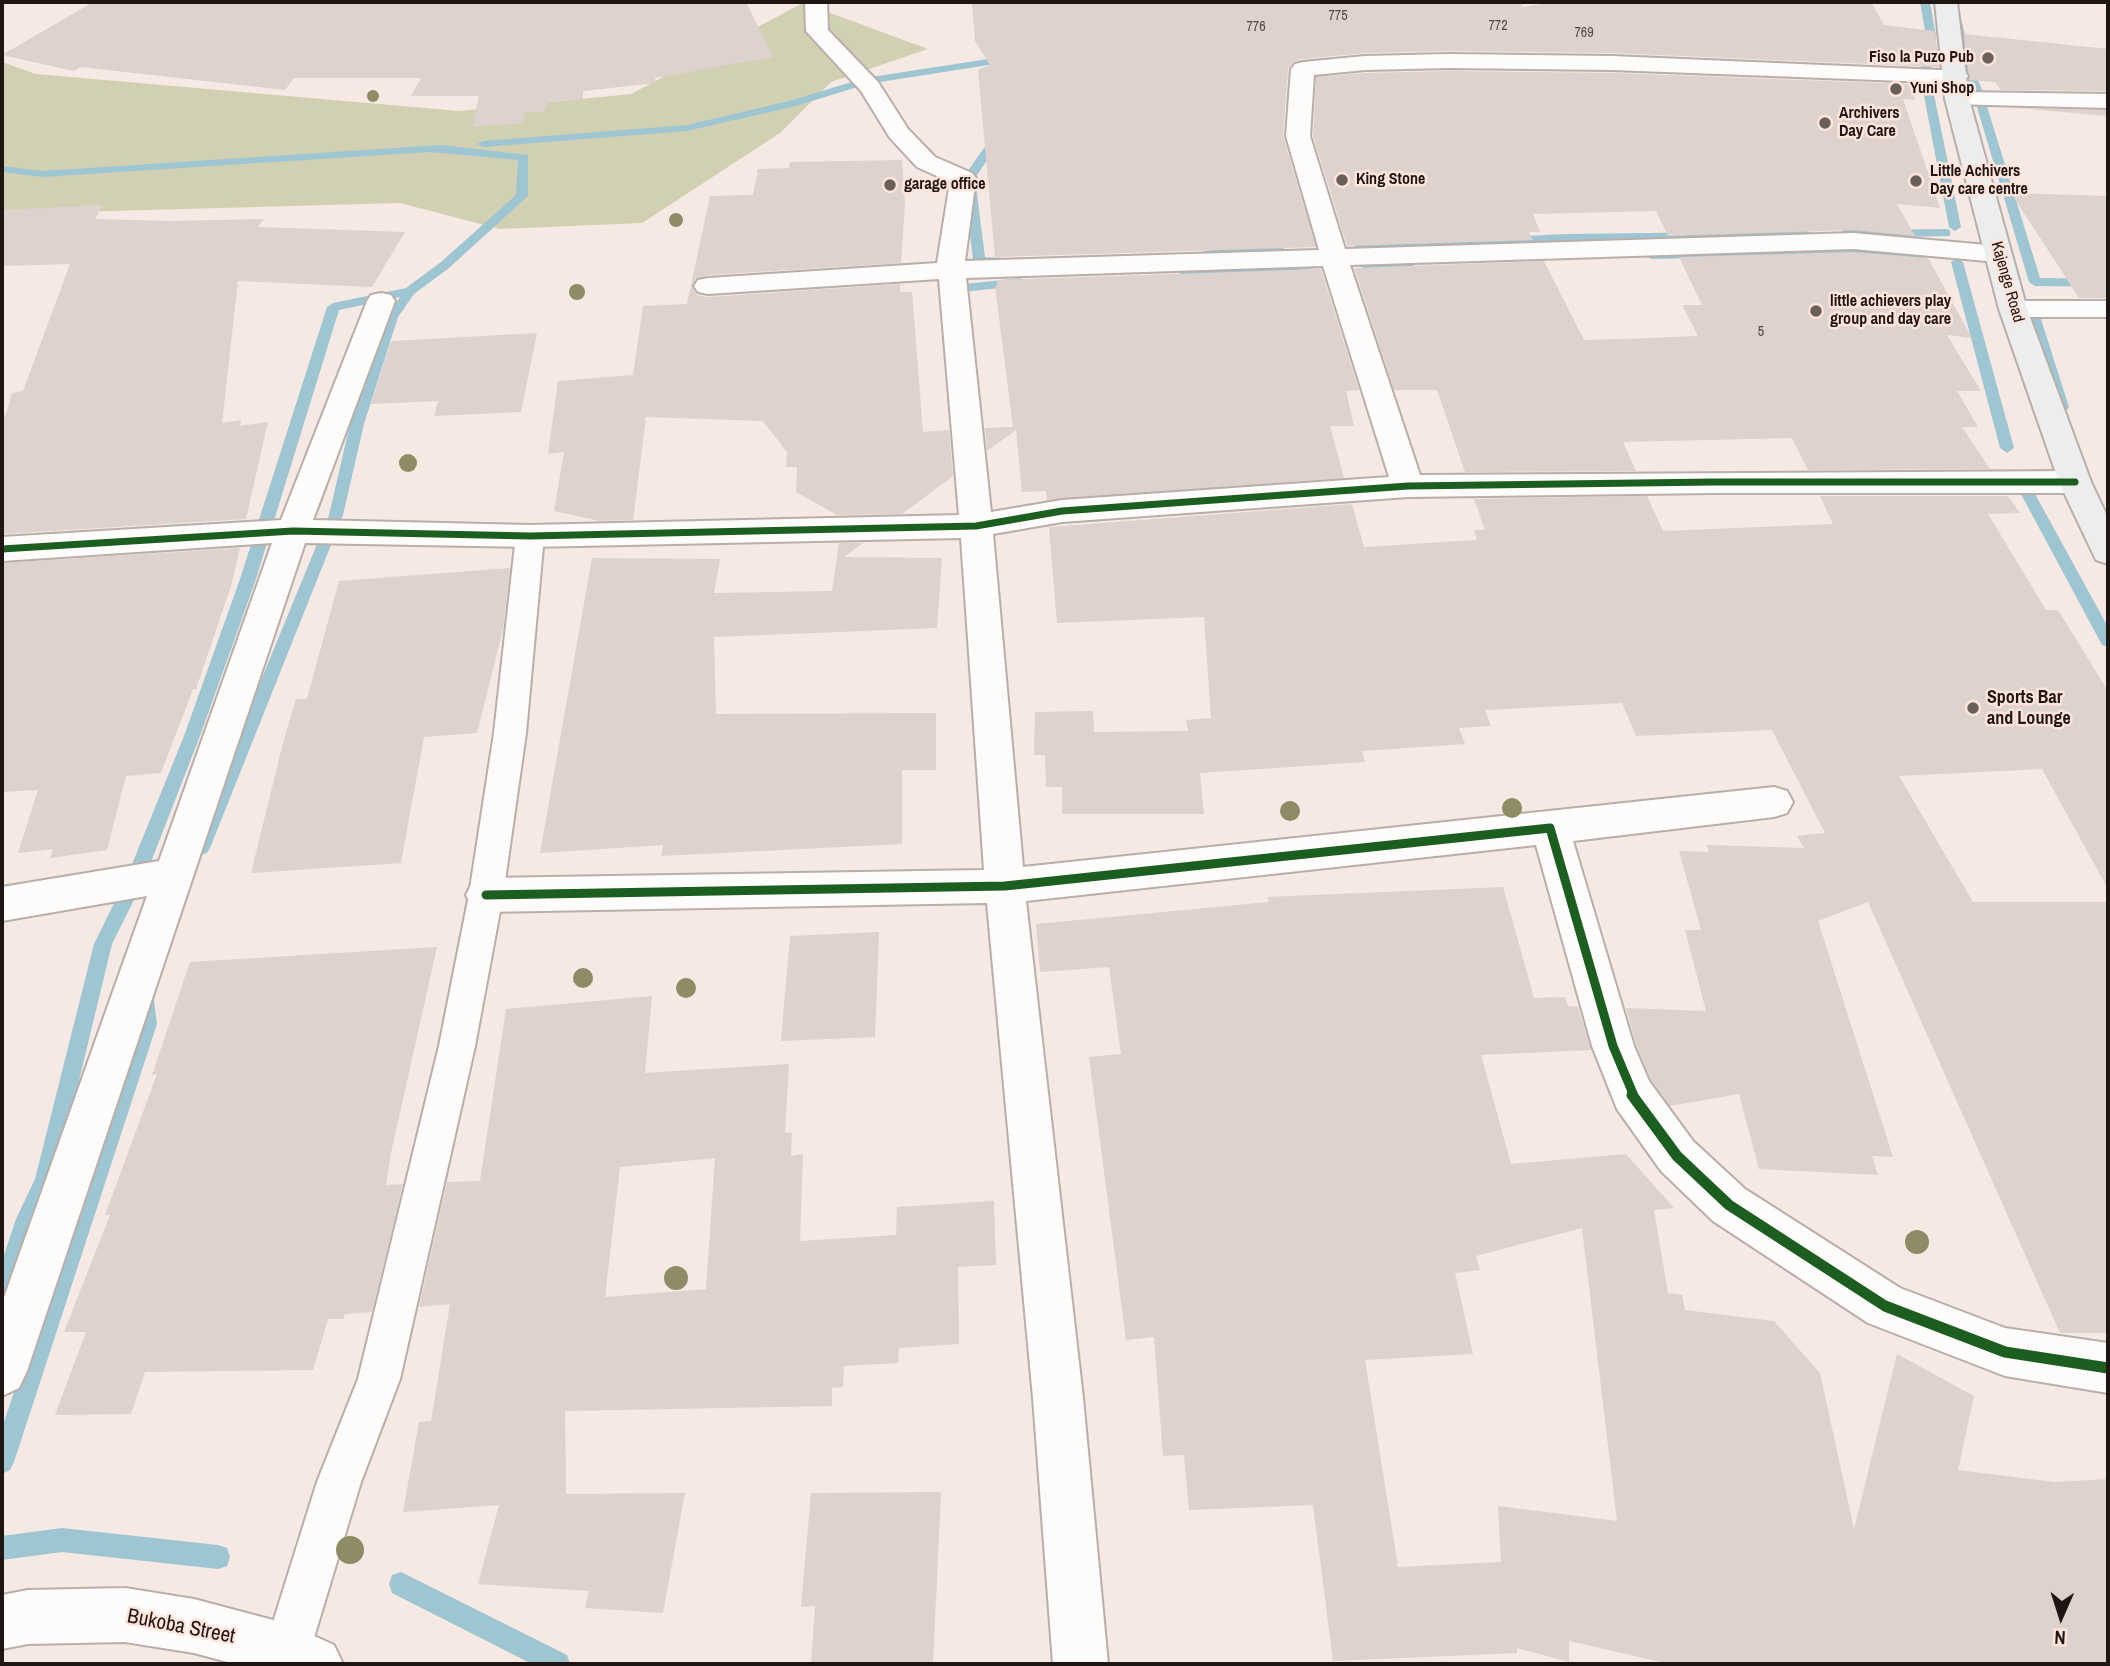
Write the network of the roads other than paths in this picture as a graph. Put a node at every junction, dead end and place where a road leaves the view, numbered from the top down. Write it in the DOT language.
graph roads {
  1 [pos="816,2"];
  2 [pos="1946,2"];
  3 [pos="1956,88"];
  4 [pos="2108,101"];
  5 [pos="1998,254"];
  6 [pos="1334,257"];
  7 [pos="950,270"];
  8 [pos="708,286"];
  9 [pos="381,302"];
  10 [pos="2013,309"];
  11 [pos="2108,309"];
  12 [pos="2075,481"];
  13 [pos="1408,486"];
  14 [pos="976,526"];
  15 [pos="293,531"];
  16 [pos="530,537"];
  17 [pos="2,549"];
  18 [pos="2108,552"];
  19 [pos="1774,802"];
  20 [pos="1550,828"];
  21 [pos="174,876"];
  22 [pos="1005,886"];
  23 [pos="486,895"];
  24 [pos="2,904"];
  25 [pos="2108,1368"];
  26 [pos="2,1371"];
  27 [pos="2,1622"];
  28 [pos="302,1658"];
  29 [pos="1080,1664"];
  1 -- 7 [label="street"];
  2 -- 3 [label="street, Kajenge Road"];
  3 -- 4 [label="street"];
  3 -- 5 [label="street, Kajenge Road"];
  3 -- 6 [label="street"];
  5 -- 6 [label="street"];
  5 -- 10 [label="street, Kajenge Road"];
  6 -- 7 [label="street"];
  6 -- 13 [label="street"];
  7 -- 8 [label="street"];
  7 -- 14 [label="street"];
  9 -- 15 [label="street"];
  10 -- 11 [label="street"];
  10 -- 12 [label="street, Kajenge Road"];
  12 -- 13 [label="street"];
  12 -- 18 [label="street, Kajenge Road"];
  13 -- 14 [label="street"];
  14 -- 16 [label="street"];
  14 -- 22 [label="street"];
  15 -- 16 [label="street"];
  15 -- 17 [label="street"];
  15 -- 21 [label="street"];
  16 -- 23 [label="lane"];
  19 -- 20 [label="street"];
  20 -- 22 [label="street"];
  20 -- 25 [label="street"];
  21 -- 24 [label="street"];
  21 -- 26 [label="street"];
  22 -- 23 [label="street"];
  22 -- 29 [label="street"];
  23 -- 28 [label="lane"];
  27 -- 28 [label="street, Bukoba Street"];
}
